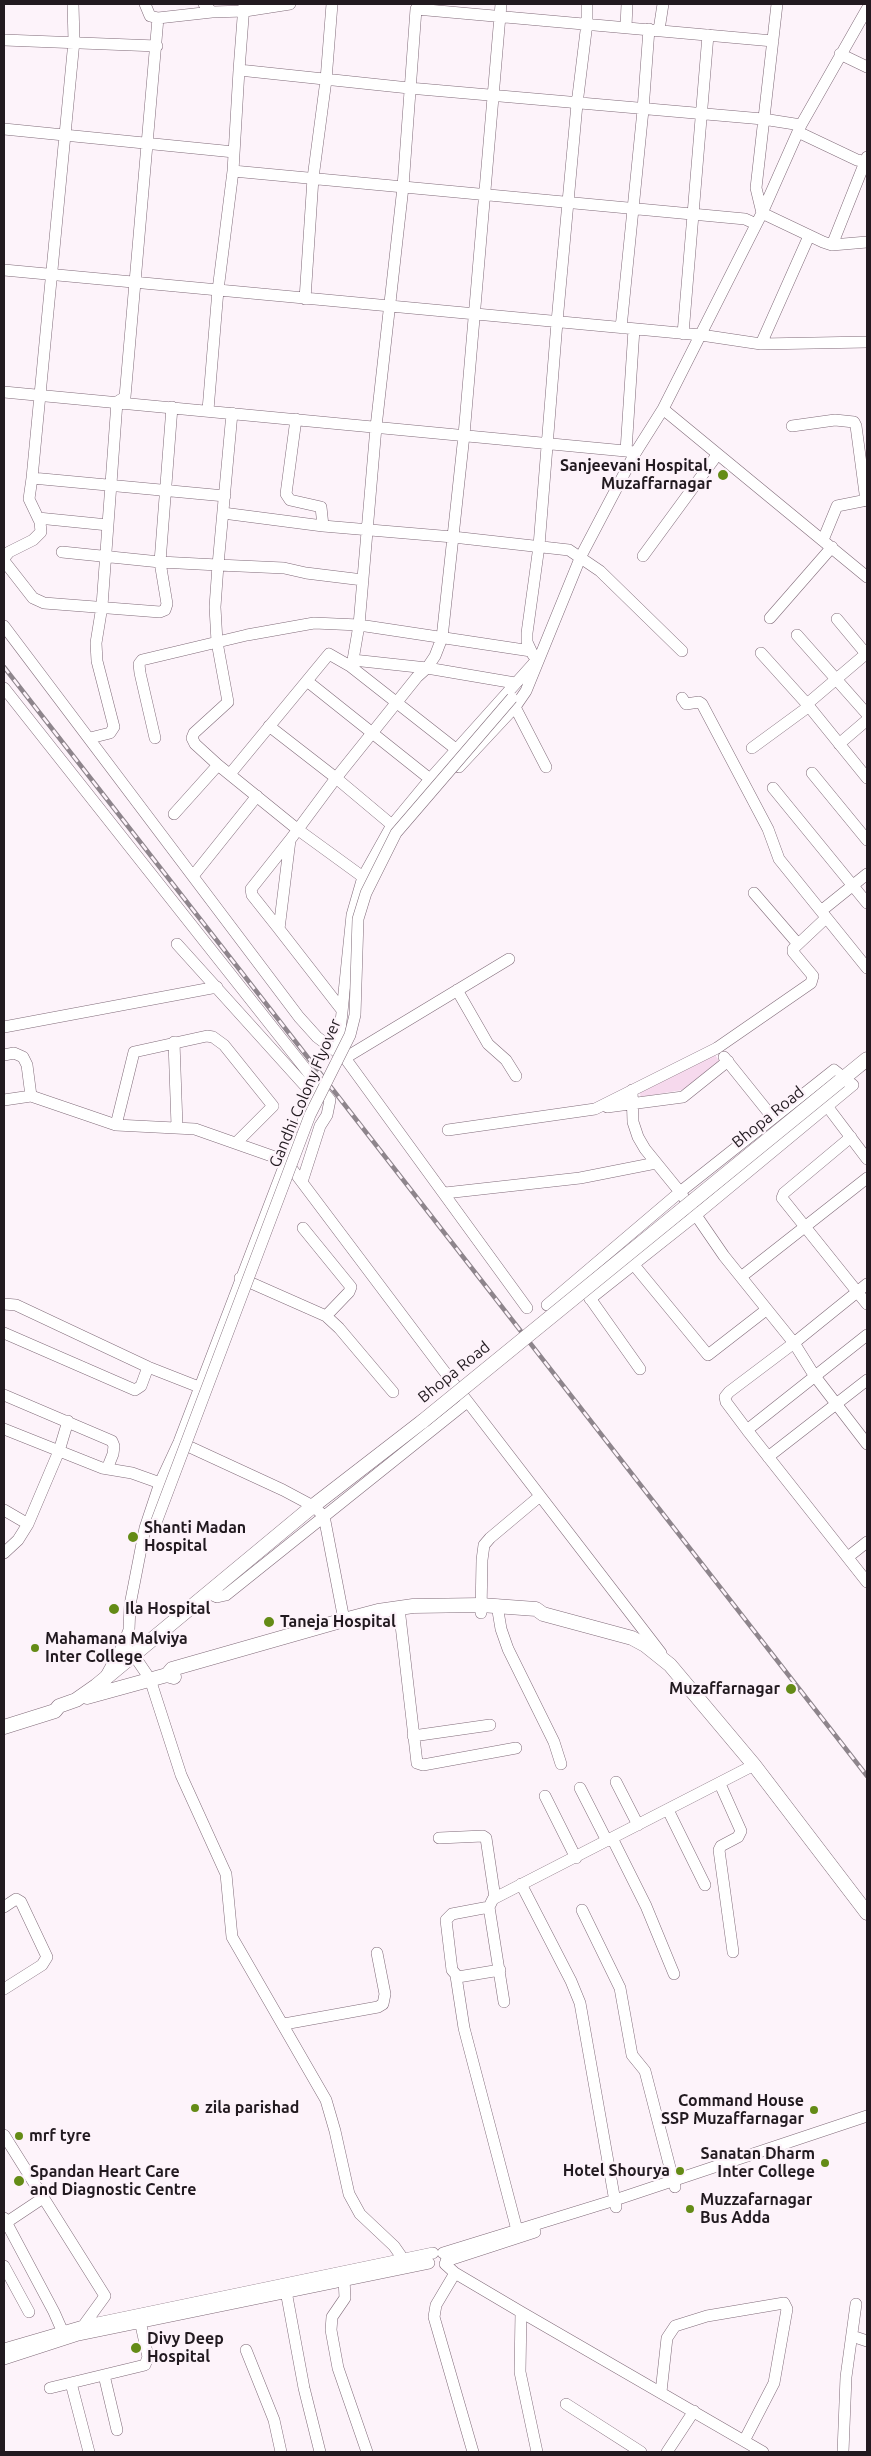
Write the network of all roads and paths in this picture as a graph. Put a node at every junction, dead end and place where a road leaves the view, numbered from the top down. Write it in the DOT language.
graph roads {
  1 [pos="73,4"];
  2 [pos="145,4"];
  3 [pos="290,4"];
  4 [pos="332,4"];
  5 [pos="587,4"];
  6 [pos="627,4"];
  7 [pos="663,4"];
  8 [pos="777,4"];
  9 [pos="416,6"];
  10 [pos="245,7"];
  11 [pos="208,8"];
  12 [pos="867,8"];
  13 [pos="501,10"];
  14 [pos="158,18"];
  15 [pos="587,23"];
  16 [pos="626,27"];
  17 [pos="654,30"];
  18 [pos="708,35"];
  19 [pos="4,40"];
  20 [pos="74,41"];
  21 [pos="773,41"];
  22 [pos="157,46"];
  23 [pos="840,54"];
  24 [pos="867,68"];
  25 [pos="239,70"];
  26 [pos="326,80"];
  27 [pos="409,88"];
  28 [pos="493,96"];
  29 [pos="577,104"];
  30 [pos="644,110"];
  31 [pos="702,115"];
  32 [pos="763,119"];
  33 [pos="799,128"];
  34 [pos="4,129"];
  35 [pos="64,135"];
  36 [pos="147,142"];
  37 [pos="234,152"];
  38 [pos="867,160"];
  39 [pos="233,171"];
  40 [pos="313,178"];
  41 [pos="403,187"];
  42 [pos="485,194"];
  43 [pos="568,202"];
  44 [pos="633,209"];
  45 [pos="762,213"];
  46 [pos="692,214"];
  47 [pos="756,224"];
  48 [pos="810,236"];
  49 [pos="867,242"];
  50 [pos="832,244"];
  51 [pos="4,270"];
  52 [pos="53,275"];
  53 [pos="135,283"];
  54 [pos="218,290"];
  55 [pos="305,299"];
  56 [pos="390,307"];
  57 [pos="474,315"];
  58 [pos="557,322"];
  59 [pos="620,328"];
  60 [pos="634,329"];
  61 [pos="683,334"];
  62 [pos="701,335"];
  63 [pos="867,342"];
  64 [pos="761,344"];
  65 [pos="4,392"];
  66 [pos="40,396"];
  67 [pos="117,402"];
  68 [pos="172,407"];
  69 [pos="663,409"];
  70 [pos="208,410"];
  71 [pos="232,413"];
  72 [pos="296,419"];
  73 [pos="792,426"];
  74 [pos="376,427"];
  75 [pos="464,435"];
  76 [pos="548,444"];
  77 [pos="631,451"];
  78 [pos="717,455"];
  79 [pos="32,478"];
  80 [pos="110,485"];
  81 [pos="167,490"];
  82 [pos="225,496"];
  83 [pos="867,501"];
  84 [pos="223,513"];
  85 [pos="38,518"];
  86 [pos="108,526"];
  87 [pos="323,526"];
  88 [pos="368,531"];
  89 [pos="453,537"];
  90 [pos="827,544"];
  91 [pos="538,546"];
  92 [pos="62,552"];
  93 [pos="105,556"];
  94 [pos="581,556"];
  95 [pos="643,556"];
  96 [pos="160,562"];
  97 [pos="218,565"];
  98 [pos="867,577"];
  99 [pos="363,580"];
  100 [pos="102,606"];
  101 [pos="770,618"];
  102 [pos="836,619"];
  103 [pos="359,625"];
  104 [pos="4,626"];
  105 [pos="797,635"];
  106 [pos="442,638"];
  107 [pos="217,642"];
  108 [pos="682,651"];
  109 [pos="761,652"];
  110 [pos="867,654"];
  111 [pos="534,656"];
  112 [pos="351,663"];
  113 [pos="427,668"];
  114 [pos="836,677"];
  115 [pos="307,682"];
  116 [pos="515,683"];
  117 [pos="4,688"];
  118 [pos="682,698"];
  119 [pos="397,702"];
  120 [pos="513,703"];
  121 [pos="808,706"];
  122 [pos="867,714"];
  123 [pos="867,720"];
  124 [pos="269,726"];
  125 [pos="373,734"];
  126 [pos="90,738"];
  127 [pos="156,738"];
  128 [pos="839,744"];
  129 [pos="752,748"];
  130 [pos="457,750"];
  131 [pos="218,765"];
  132 [pos="546,767"];
  133 [pos="812,773"];
  134 [pos="230,774"];
  135 [pos="336,778"];
  136 [pos="867,778"];
  137 [pos="430,779"];
  138 [pos="773,788"];
  139 [pos="257,796"];
  140 [pos="417,813"];
  141 [pos="174,814"];
  142 [pos="392,825"];
  143 [pos="298,829"];
  144 [pos="290,840"];
  145 [pos="867,840"];
  146 [pos="867,874"];
  147 [pos="192,876"];
  148 [pos="364,878"];
  149 [pos="852,886"];
  150 [pos="754,893"];
  151 [pos="867,904"];
  152 [pos="823,915"];
  153 [pos="279,929"];
  154 [pos="177,944"];
  155 [pos="798,944"];
  156 [pos="509,959"];
  157 [pos="867,968"];
  158 [pos="217,987"];
  159 [pos="457,990"];
  160 [pos="342,1010"];
  161 [pos="4,1026"];
  162 [pos="174,1042"];
  163 [pos="717,1048"];
  164 [pos="342,1054"];
  165 [pos="4,1055"];
  166 [pos="867,1059"];
  167 [pos="728,1061"];
  168 [pos="516,1076"];
  169 [pos="842,1079"];
  170 [pos="632,1090"];
  171 [pos="313,1094"];
  172 [pos="31,1096"];
  173 [pos="4,1100"];
  174 [pos="632,1103"];
  175 [pos="827,1106"];
  176 [pos="595,1109"];
  177 [pos="327,1115"];
  178 [pos="773,1118"];
  179 [pos="116,1124"];
  180 [pos="177,1126"];
  181 [pos="448,1130"];
  182 [pos="851,1137"];
  183 [pos="236,1143"];
  184 [pos="867,1159"];
  185 [pos="286,1161"];
  186 [pos="656,1164"];
  187 [pos="867,1178"];
  188 [pos="302,1182"];
  189 [pos="442,1191"];
  190 [pos="680,1192"];
  191 [pos="696,1215"];
  192 [pos="804,1226"];
  193 [pos="303,1228"];
  194 [pos="634,1265"];
  195 [pos="741,1277"];
  196 [pos="240,1278"];
  197 [pos="578,1280"];
  198 [pos="867,1284"];
  199 [pos="857,1291"];
  200 [pos="590,1299"];
  201 [pos="6,1302"];
  202 [pos="867,1304"];
  203 [pos="547,1305"];
  204 [pos="527,1308"];
  205 [pos="766,1310"];
  206 [pos="326,1316"];
  207 [pos="4,1333"];
  208 [pos="867,1335"];
  209 [pos="794,1344"];
  210 [pos="148,1367"];
  211 [pos="640,1369"];
  212 [pos="814,1375"];
  213 [pos="867,1380"];
  214 [pos="199,1387"];
  215 [pos="393,1392"];
  216 [pos="4,1395"];
  217 [pos="467,1402"];
  218 [pos="837,1405"];
  219 [pos="68,1421"];
  220 [pos="4,1429"];
  221 [pos="747,1430"];
  222 [pos="179,1442"];
  223 [pos="867,1444"];
  224 [pos="59,1450"];
  225 [pos="768,1457"];
  226 [pos="107,1469"];
  227 [pos="160,1483"];
  228 [pos="540,1496"];
  229 [pos="314,1506"];
  230 [pos="4,1510"];
  231 [pos="324,1516"];
  232 [pos="28,1524"];
  233 [pos="867,1542"];
  234 [pos="4,1553"];
  235 [pos="848,1558"];
  236 [pos="867,1582"];
  237 [pos="134,1584"];
  238 [pos="208,1593"];
  239 [pos="481,1609"];
  240 [pos="498,1610"];
  241 [pos="400,1612"];
  242 [pos="344,1620"];
  243 [pos="128,1650"];
  244 [pos="670,1665"];
  245 [pos="167,1675"];
  246 [pos="150,1679"];
  247 [pos="76,1700"];
  248 [pos="59,1706"];
  249 [pos="4,1721"];
  250 [pos="490,1725"];
  251 [pos="4,1727"];
  252 [pos="413,1736"];
  253 [pos="516,1748"];
  254 [pos="561,1764"];
  255 [pos="754,1765"];
  256 [pos="616,1782"];
  257 [pos="720,1784"];
  258 [pos="580,1788"];
  259 [pos="545,1796"];
  260 [pos="668,1810"];
  261 [pos="638,1825"];
  262 [pos="439,1838"];
  263 [pos="609,1840"];
  264 [pos="576,1858"];
  265 [pos="521,1884"];
  266 [pos="705,1885"];
  267 [pos="492,1902"];
  268 [pos="4,1907"];
  269 [pos="582,1910"];
  270 [pos="867,1913"];
  271 [pos="733,1952"];
  272 [pos="377,1953"];
  273 [pos="500,1970"];
  274 [pos="674,1974"];
  275 [pos="456,1976"];
  276 [pos="4,1990"];
  277 [pos="504,2002"];
  278 [pos="284,2024"];
  279 [pos="867,2116"];
  280 [pos="867,2124"];
  281 [pos="4,2135"];
  282 [pos="674,2184"];
  283 [pos="43,2198"];
  284 [pos="615,2203"];
  285 [pos="4,2222"];
  286 [pos="516,2230"];
  287 [pos="439,2260"];
  288 [pos="406,2262"];
  289 [pos="4,2266"];
  290 [pos="453,2276"];
  291 [pos="344,2279"];
  292 [pos="286,2291"];
  293 [pos="856,2304"];
  294 [pos="30,2312"];
  295 [pos="521,2316"];
  296 [pos="140,2319"];
  297 [pos="80,2331"];
  298 [pos="64,2335"];
  299 [pos="852,2336"];
  300 [pos="867,2340"];
  301 [pos="4,2349"];
  302 [pos="246,2350"];
  303 [pos="4,2359"];
  304 [pos="104,2375"];
  305 [pos="71,2383"];
  306 [pos="50,2388"];
  307 [pos="660,2392"];
  308 [pos="566,2404"];
  309 [pos="692,2414"];
  310 [pos="118,2430"];
  311 [pos="744,2441"];
  312 [pos="89,2452"];
  313 [pos="281,2452"];
  314 [pos="320,2452"];
  315 [pos="367,2452"];
  316 [pos="473,2452"];
  317 [pos="537,2452"];
  318 [pos="640,2452"];
  319 [pos="667,2452"];
  320 [pos="748,2452"];
  321 [pos="763,2452"];
  322 [pos="843,2452"];
  1 -- 20 [label="street"];
  2 -- 14 [label="street"];
  3 -- 10 [label="street"];
  4 -- 26 [label="street"];
  5 -- 15 [label="street"];
  6 -- 16 [label="street"];
  7 -- 17 [label="street"];
  8 -- 21 [label="street"];
  9 -- 13 [label="street"];
  9 -- 27 [label="street"];
  10 -- 11 [label="street"];
  10 -- 25 [label="street"];
  11 -- 14 [label="street"];
  12 -- 23 [label="street"];
  13 -- 15 [label="street"];
  13 -- 28 [label="street"];
  14 -- 22 [label="street"];
  15 -- 16 [label="street"];
  15 -- 29 [label="street"];
  16 -- 17 [label="street"];
  17 -- 18 [label="street"];
  17 -- 30 [label="street"];
  18 -- 21 [label="street"];
  18 -- 31 [label="street"];
  19 -- 20 [label="street"];
  20 -- 22 [label="street"];
  20 -- 35 [label="street"];
  21 -- 32 [label="street"];
  22 -- 36 [label="street"];
  23 -- 24 [label="street"];
  23 -- 33 [label="street"];
  25 -- 26 [label="street"];
  25 -- 37 [label="street"];
  26 -- 27 [label="street"];
  26 -- 40 [label="street"];
  27 -- 28 [label="street"];
  27 -- 41 [label="street"];
  28 -- 29 [label="street"];
  28 -- 42 [label="street"];
  29 -- 30 [label="street"];
  29 -- 43 [label="street"];
  30 -- 31 [label="street"];
  30 -- 44 [label="street"];
  31 -- 32 [label="street"];
  31 -- 46 [label="street"];
  32 -- 33 [label="street"];
  32 -- 45 [label="street"];
  33 -- 38 [label="street"];
  33 -- 45 [label="street"];
  34 -- 35 [label="street"];
  35 -- 36 [label="street"];
  35 -- 52 [label="street"];
  36 -- 37 [label="street"];
  36 -- 53 [label="street"];
  37 -- 39 [label="street"];
  38 -- 50 [label="street"];
  39 -- 40 [label="street"];
  39 -- 54 [label="street"];
  40 -- 41 [label="street"];
  40 -- 55 [label="street"];
  41 -- 42 [label="street"];
  41 -- 56 [label="street"];
  42 -- 43 [label="street"];
  42 -- 57 [label="street"];
  43 -- 44 [label="street"];
  43 -- 58 [label="street"];
  44 -- 46 [label="street"];
  44 -- 59 [label="street"];
  45 -- 47 [label="street"];
  45 -- 48 [label="street"];
  46 -- 47 [label="street"];
  46 -- 61 [label="street"];
  47 -- 62 [label="street"];
  48 -- 50 [label="street"];
  48 -- 64 [label="street"];
  49 -- 50 [label="street"];
  51 -- 52 [label="street"];
  52 -- 53 [label="street"];
  52 -- 66 [label="street"];
  53 -- 54 [label="street"];
  53 -- 67 [label="street"];
  54 -- 55 [label="street"];
  54 -- 70 [label="street"];
  55 -- 56 [label="street"];
  56 -- 57 [label="street"];
  56 -- 74 [label="street"];
  57 -- 58 [label="street"];
  57 -- 75 [label="street"];
  58 -- 59 [label="street"];
  58 -- 76 [label="street"];
  59 -- 60 [label="street"];
  60 -- 61 [label="street"];
  60 -- 77 [label="street"];
  61 -- 62 [label="street"];
  62 -- 64 [label="street"];
  62 -- 69 [label="street"];
  63 -- 64 [label="street"];
  65 -- 66 [label="street"];
  66 -- 67 [label="street"];
  66 -- 79 [label="street"];
  67 -- 68 [label="street"];
  67 -- 80 [label="street"];
  68 -- 70 [label="street"];
  68 -- 81 [label="street"];
  69 -- 77 [label="street"];
  69 -- 78 [label="street"];
  70 -- 71 [label="street"];
  71 -- 72 [label="street"];
  71 -- 82 [label="street"];
  72 -- 74 [label="street"];
  72 -- 87 [label="street"];
  73 -- 83 [label="street"];
  74 -- 75 [label="street"];
  74 -- 88 [label="street"];
  75 -- 76 [label="street"];
  75 -- 89 [label="street"];
  76 -- 77 [label="street"];
  76 -- 91 [label="street"];
  77 -- 94 [label="street"];
  78 -- 90 [label="street"];
  78 -- 95 [label="street"];
  79 -- 80 [label="street"];
  79 -- 85 [label="street"];
  80 -- 81 [label="street"];
  80 -- 86 [label="street"];
  81 -- 82 [label="street"];
  81 -- 96 [label="street"];
  82 -- 84 [label="street"];
  83 -- 90 [label="street"];
  84 -- 87 [label="street"];
  84 -- 97 [label="street"];
  85 -- 86 [label="street"];
  85 -- 100 [label="street"];
  86 -- 93 [label="street"];
  87 -- 88 [label="street"];
  88 -- 89 [label="street"];
  88 -- 99 [label="street"];
  89 -- 91 [label="street"];
  89 -- 106 [label="street"];
  90 -- 98 [label="street"];
  90 -- 101 [label="street"];
  91 -- 94 [label="street"];
  91 -- 111 [label="street"];
  92 -- 93 [label="street"];
  93 -- 96 [label="street"];
  93 -- 100 [label="street"];
  94 -- 108 [label="street"];
  94 -- 111 [label="street"];
  96 -- 97 [label="street"];
  96 -- 100 [label="street"];
  97 -- 99 [label="street"];
  97 -- 107 [label="street"];
  99 -- 103 [label="street"];
  100 -- 126 [label="street"];
  102 -- 110 [label="street"];
  103 -- 106 [label="street"];
  103 -- 107 [label="street"];
  103 -- 112 [label="street"];
  104 -- 126 [label="street"];
  105 -- 114 [label="street"];
  106 -- 111 [label="street"];
  106 -- 113 [label="street"];
  107 -- 127 [label="street"];
  107 -- 131 [label="street"];
  109 -- 121 [label="street"];
  110 -- 114 [label="street"];
  111 -- 116 [label="street"];
  111 -- 120 [label="street"];
  112 -- 113 [label="street"];
  112 -- 115 [label="street"];
  112 -- 119 [label="street"];
  113 -- 116 [label="street"];
  113 -- 119 [label="street"];
  114 -- 121 [label="street"];
  114 -- 122 [label="street"];
  115 -- 124 [label="street"];
  115 -- 125 [label="street"];
  116 -- 130 [label="street"];
  117 -- 177 [label="street"];
  118 -- 152 [label="street"];
  119 -- 125 [label="street"];
  119 -- 130 [label="street"];
  120 -- 132 [label="street"];
  120 -- 140 [label="street"];
  120 -- 237 [label="street, Gandhi Colony Flyover, bridge"];
  121 -- 128 [label="street"];
  121 -- 129 [label="street"];
  123 -- 128 [label="street"];
  124 -- 134 [label="street"];
  124 -- 135 [label="street"];
  125 -- 135 [label="street"];
  125 -- 137 [label="street"];
  126 -- 147 [label="street"];
  128 -- 136 [label="street"];
  130 -- 137 [label="street"];
  131 -- 134 [label="street"];
  131 -- 141 [label="street"];
  133 -- 145 [label="street"];
  134 -- 139 [label="street"];
  135 -- 142 [label="street"];
  135 -- 143 [label="street"];
  137 -- 142 [label="street"];
  138 -- 149 [label="street"];
  139 -- 143 [label="street"];
  139 -- 147 [label="street"];
  142 -- 148 [label="street"];
  143 -- 144 [label="street"];
  143 -- 148 [label="street"];
  144 -- 153 [label="street"];
  144 -- 153 [label="street"];
  146 -- 149 [label="street"];
  147 -- 164 [label="street"];
  148 -- 160 [label="street"];
  149 -- 151 [label="street"];
  149 -- 152 [label="street"];
  150 -- 155 [label="street"];
  152 -- 155 [label="street"];
  152 -- 157 [label="street"];
  153 -- 160 [label="street"];
  154 -- 158 [label="street"];
  155 -- 163 [label="street"];
  156 -- 159 [label="street"];
  158 -- 161 [label="street"];
  158 -- 171 [label="street"];
  159 -- 164 [label="street"];
  159 -- 168 [label="street"];
  160 -- 164 [label="street"];
  162 -- 179 [label="street"];
  162 -- 180 [label="street"];
  162 -- 183 [label="street"];
  163 -- 167 [label="street"];
  163 -- 170 [label="street"];
  164 -- 189 [label="street"];
  165 -- 172 [label="street"];
  166 -- 169 [label="main road, Bhopa Road"];
  167 -- 174 [label="street"];
  167 -- 178 [label="street"];
  169 -- 175 [label="street"];
  169 -- 178 [label="street"];
  169 -- 229 [label="main road, Bhopa Road, bridge"];
  170 -- 174 [label="street"];
  170 -- 176 [label="street"];
  171 -- 177 [label="street"];
  171 -- 185 [label="street"];
  172 -- 173 [label="street"];
  172 -- 179 [label="street"];
  174 -- 176 [label="street"];
  174 -- 186 [label="street"];
  175 -- 182 [label="street"];
  175 -- 191 [label="street"];
  176 -- 181 [label="street"];
  177 -- 188 [label="street"];
  178 -- 190 [label="street"];
  179 -- 180 [label="street"];
  180 -- 183 [label="street"];
  182 -- 184 [label="street"];
  182 -- 192 [label="street"];
  183 -- 185 [label="street"];
  185 -- 188 [label="street"];
  185 -- 196 [label="street"];
  186 -- 189 [label="street"];
  186 -- 190 [label="street"];
  187 -- 192 [label="street"];
  188 -- 217 [label="street"];
  189 -- 204 [label="street"];
  190 -- 191 [label="street"];
  190 -- 197 [label="street"];
  191 -- 194 [label="street"];
  191 -- 195 [label="street"];
  192 -- 195 [label="street"];
  192 -- 199 [label="street"];
  193 -- 206 [label="street"];
  194 -- 200 [label="street"];
  194 -- 205 [label="street"];
  195 -- 205 [label="street"];
  196 -- 206 [label="street"];
  196 -- 214 [label="street"];
  197 -- 200 [label="street"];
  197 -- 203 [label="street"];
  198 -- 199 [label="street"];
  199 -- 202 [label="street"];
  199 -- 209 [label="street"];
  200 -- 211 [label="street"];
  201 -- 210 [label="street"];
  205 -- 209 [label="street"];
  206 -- 215 [label="street"];
  207 -- 210 [label="street"];
  208 -- 212 [label="street"];
  209 -- 212 [label="street"];
  209 -- 221 [label="street"];
  210 -- 214 [label="street"];
  212 -- 218 [label="street"];
  212 -- 221 [label="street"];
  213 -- 218 [label="street"];
  214 -- 222 [label="street"];
  216 -- 219 [label="street"];
  217 -- 228 [label="street"];
  217 -- 231 [label="street"];
  218 -- 223 [label="street"];
  218 -- 225 [label="street"];
  219 -- 224 [label="street"];
  219 -- 226 [label="street"];
  220 -- 224 [label="street"];
  221 -- 225 [label="street"];
  222 -- 227 [label="street"];
  222 -- 229 [label="street"];
  224 -- 226 [label="street"];
  224 -- 232 [label="street"];
  225 -- 235 [label="street"];
  226 -- 227 [label="street"];
  227 -- 237 [label="street"];
  228 -- 239 [label="street"];
  228 -- 244 [label="street"];
  229 -- 231 [label="street"];
  229 -- 238 [label="main road, Bhopa Road"];
  230 -- 232 [label="street"];
  231 -- 238 [label="street"];
  231 -- 242 [label="street"];
  232 -- 234 [label="street"];
  233 -- 235 [label="street"];
  235 -- 236 [label="street"];
  237 -- 243 [label="street"];
  238 -- 243 [label="main road, Bhopa Road"];
  239 -- 240 [label="main road"];
  239 -- 241 [label="main road"];
  240 -- 244 [label="main road"];
  240 -- 254 [label="street"];
  241 -- 242 [label="main road"];
  241 -- 245 [label="main road"];
  241 -- 252 [label="street"];
  242 -- 245 [label="main road"];
  243 -- 246 [label="street"];
  243 -- 247 [label="main road, Bhopa Road"];
  244 -- 255 [label="main road"];
  245 -- 246 [label="main road"];
  246 -- 247 [label="main road"];
  246 -- 278 [label="street"];
  247 -- 248 [label="main road, Bhopa Road"];
  248 -- 249 [label="main road"];
  248 -- 251 [label="main road"];
  250 -- 252 [label="street"];
  252 -- 253 [label="street"];
  255 -- 257 [label="street"];
  255 -- 270 [label="main road"];
  256 -- 261 [label="street"];
  257 -- 260 [label="street"];
  257 -- 271 [label="street"];
  258 -- 263 [label="street"];
  259 -- 264 [label="street"];
  260 -- 261 [label="street"];
  260 -- 266 [label="street"];
  261 -- 263 [label="street"];
  262 -- 267 [label="street"];
  263 -- 264 [label="street"];
  263 -- 274 [label="street"];
  264 -- 265 [label="street"];
  265 -- 267 [label="street"];
  265 -- 284 [label="street"];
  267 -- 273 [label="street"];
  267 -- 275 [label="street"];
  268 -- 276 [label="street"];
  269 -- 282 [label="street"];
  272 -- 278 [label="street"];
  273 -- 275 [label="street"];
  273 -- 277 [label="street"];
  275 -- 286 [label="street"];
  278 -- 288 [label="street"];
  279 -- 282 [label="street"];
  280 -- 282 [label="street"];
  281 -- 283 [label="street"];
  282 -- 284 [label="street"];
  283 -- 285 [label="street"];
  283 -- 297 [label="street"];
  284 -- 286 [label="street"];
  284 -- 287 [label="street"];
  285 -- 298 [label="street"];
  286 -- 287 [label="street"];
  287 -- 288 [label="street"];
  287 -- 290 [label="street"];
  288 -- 291 [label="street"];
  288 -- 296 [label="street"];
  289 -- 294 [label="street"];
  290 -- 295 [label="street"];
  290 -- 316 [label="street"];
  291 -- 292 [label="street"];
  291 -- 315 [label="street"];
  292 -- 296 [label="street"];
  292 -- 314 [label="street"];
  293 -- 299 [label="street"];
  295 -- 307 [label="street"];
  295 -- 309 [label="street"];
  295 -- 317 [label="street"];
  296 -- 297 [label="street"];
  296 -- 304 [label="street"];
  297 -- 298 [label="street"];
  298 -- 301 [label="street"];
  298 -- 303 [label="street"];
  299 -- 300 [label="street"];
  299 -- 322 [label="street"];
  302 -- 313 [label="street"];
  304 -- 305 [label="street"];
  304 -- 310 [label="street"];
  305 -- 306 [label="street"];
  305 -- 312 [label="street"];
  307 -- 309 [label="street"];
  307 -- 311 [label="street"];
  308 -- 318 [label="street"];
  309 -- 311 [label="street"];
  309 -- 319 [label="street"];
  309 -- 320 [label="street"];
  311 -- 321 [label="street"];
}
